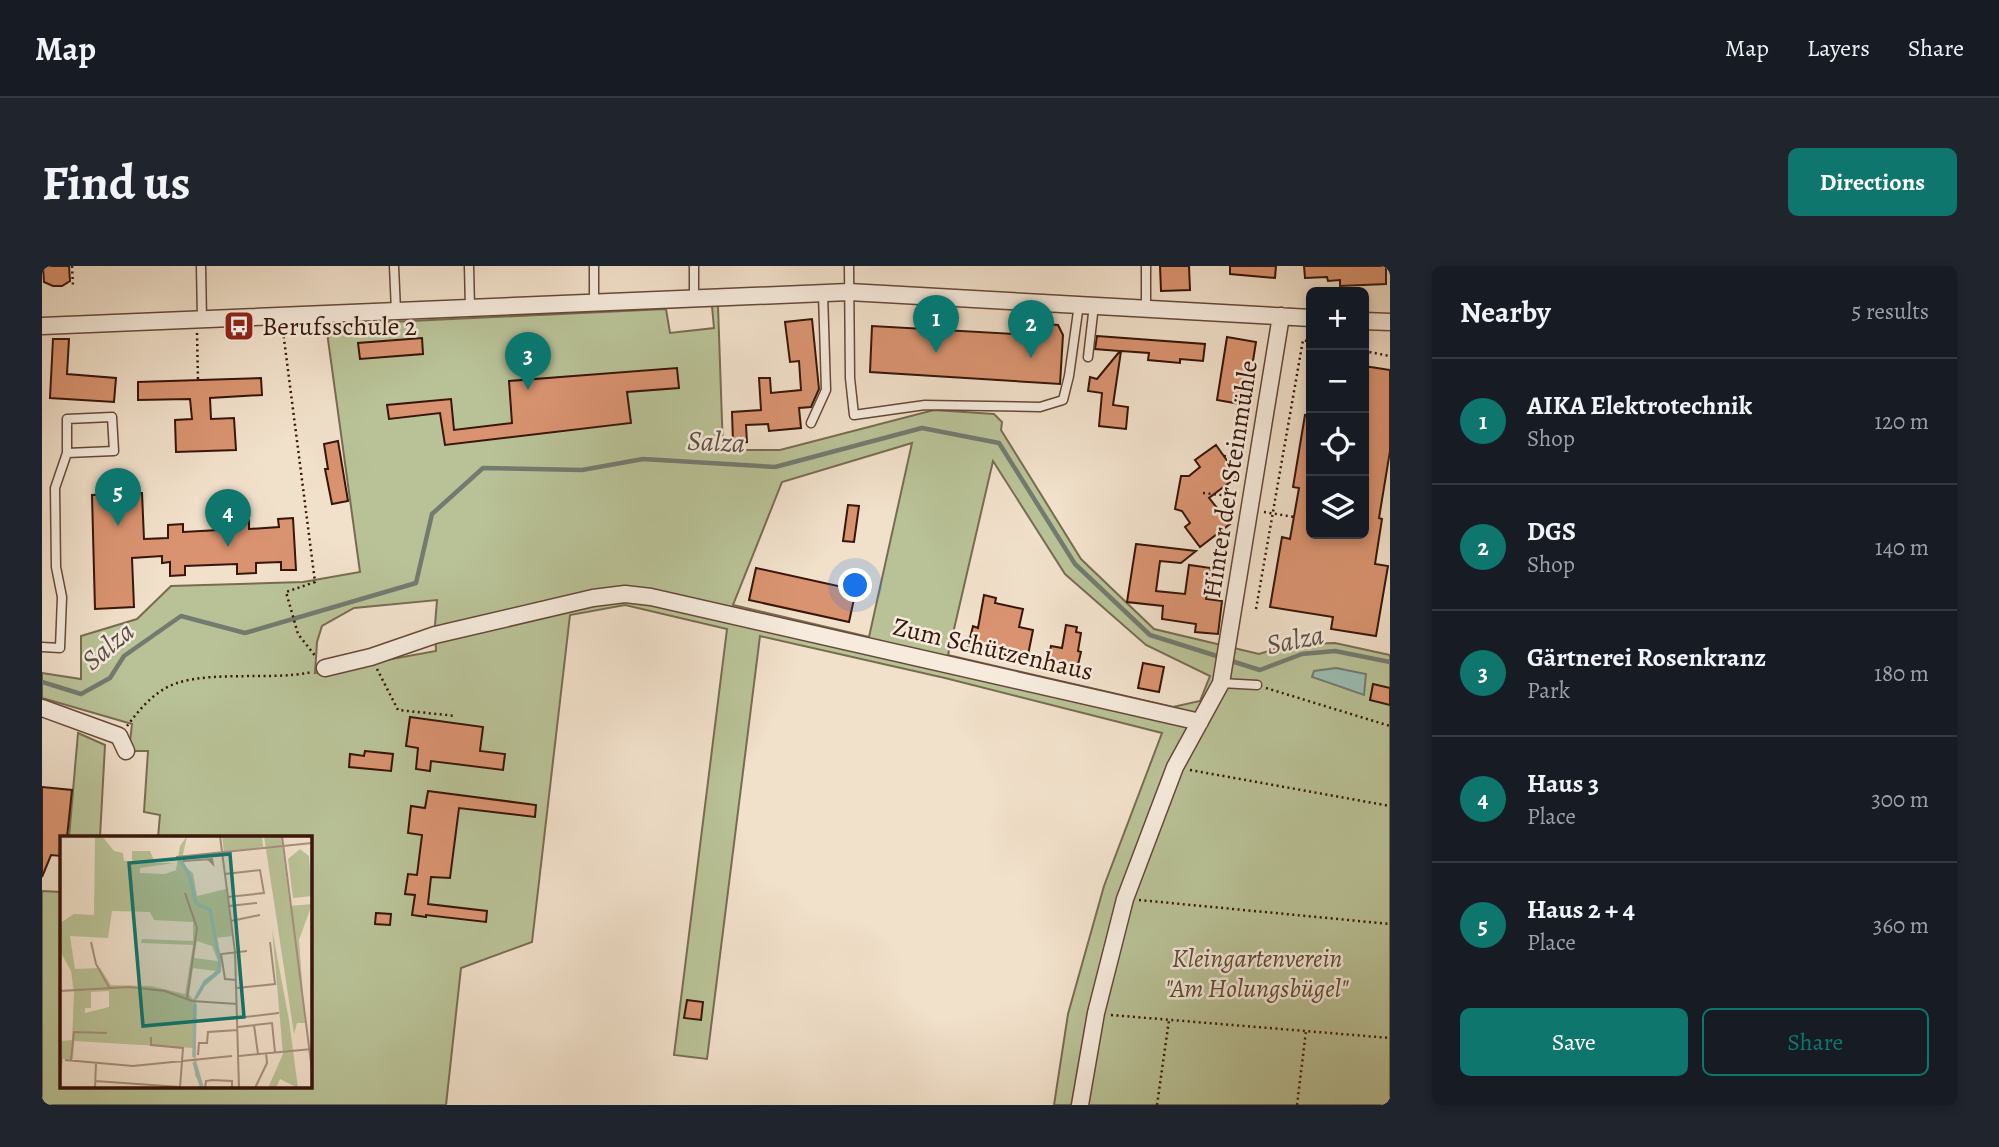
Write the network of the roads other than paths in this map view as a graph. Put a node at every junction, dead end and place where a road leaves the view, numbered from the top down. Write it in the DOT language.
graph roads {
  1 [pos="201,266"];
  2 [pos="394,266"];
  3 [pos="469,266"];
  4 [pos="594,266"];
  5 [pos="694,266"];
  6 [pos="849,266"];
  7 [pos="1146,266"];
  8 [pos="849,292"];
  9 [pos="823,293"];
  10 [pos="694,297"];
  11 [pos="594,302"];
  12 [pos="1086,304"];
  13 [pos="470,308"];
  14 [pos="1146,308"];
  15 [pos="396,311"];
  16 [pos="1281,316"];
  17 [pos="1306,317"];
  18 [pos="199,319"];
  19 [pos="1369,321"];
  20 [pos="1390,322"];
  21 [pos="42,326"];
  22 [pos="1088,357"];
  23 [pos="811,423"];
  24 [pos="67,453"];
  25 [pos="42,647"];
  26 [pos="325,668"];
  27 [pos="1223,677"];
  28 [pos="1257,685"];
  29 [pos="42,708"];
  30 [pos="1200,722"];
  31 [pos="122,743"];
  32 [pos="1080,1105"];
  1 -- 18 [label="lane"];
  2 -- 15 [label="lane"];
  3 -- 13 [label="lane"];
  4 -- 11 [label="lane"];
  5 -- 10 [label="lane"];
  6 -- 8 [label="lane"];
  7 -- 14 [label="lane"];
  8 -- 9 [label="street"];
  8 -- 12 [label="street"];
  8 -- 12 [label="lane"];
  9 -- 10 [label="street"];
  9 -- 23 [label="lane"];
  10 -- 11 [label="street"];
  11 -- 13 [label="street"];
  12 -- 14 [label="street"];
  12 -- 22 [label="lane"];
  13 -- 15 [label="street"];
  14 -- 16 [label="street"];
  15 -- 18 [label="street"];
  16 -- 17 [label="street"];
  16 -- 27 [label="street, Hinter der Steinmühle"];
  18 -- 21 [label="street"];
  19 -- 20 [label="street"];
  24 -- 24 [label="lane"];
  24 -- 25 [label="lane"];
  26 -- 30 [label="street, Zum Schützenhaus"];
  27 -- 28 [label="lane"];
  27 -- 30 [label="street"];
  29 -- 31 [label="street"];
  30 -- 32 [label="street"];
}
